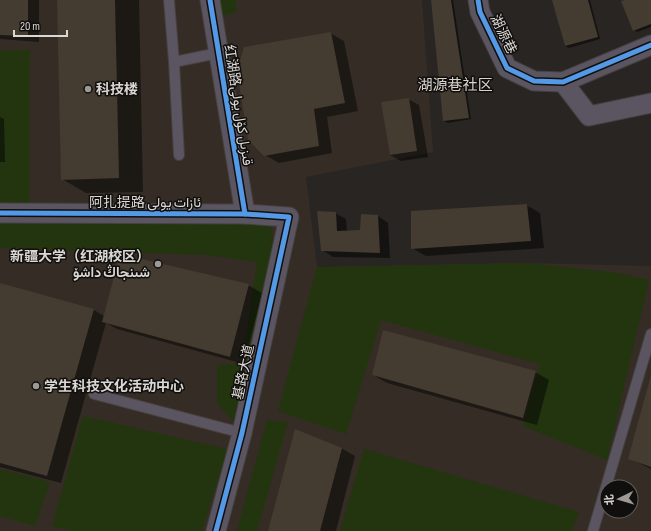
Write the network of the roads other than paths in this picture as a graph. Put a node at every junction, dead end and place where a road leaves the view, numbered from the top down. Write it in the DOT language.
graph roads {
  1 [pos="170,0"];
  2 [pos="210,0"];
  3 [pos="478,0"];
  4 [pos="651,44"];
  5 [pos="218,53"];
  6 [pos="174,62"];
  7 [pos="563,82"];
  8 [pos="651,103"];
  9 [pos="179,155"];
  10 [pos="0,213"];
  11 [pos="245,214"];
  12 [pos="289,217"];
  13 [pos="651,334"];
  14 [pos="94,394"];
  15 [pos="242,433"];
  16 [pos="216,531"];
  17 [pos="593,531"];
  1 -- 6 [label="lane"];
  2 -- 5 [label="street, 红湖路قىزىل كۆل يولى"];
  3 -- 7 [label="street, 湖源巷"];
  4 -- 7 [label="street"];
  5 -- 6 [label="lane"];
  5 -- 11 [label="street, 红湖路قىزىل كۆل يولى"];
  6 -- 9 [label="lane"];
  7 -- 8 [label="street"];
  10 -- 11 [label="street, 阿扎提路 ئازات يولى"];
  11 -- 12 [label="street, 阿扎提路 ئازات يولى"];
  12 -- 15 [label="street, 基路大道"];
  13 -- 17 [label="lane"];
  14 -- 15 [label="lane"];
  15 -- 16 [label="street, 基路大道"];
}
